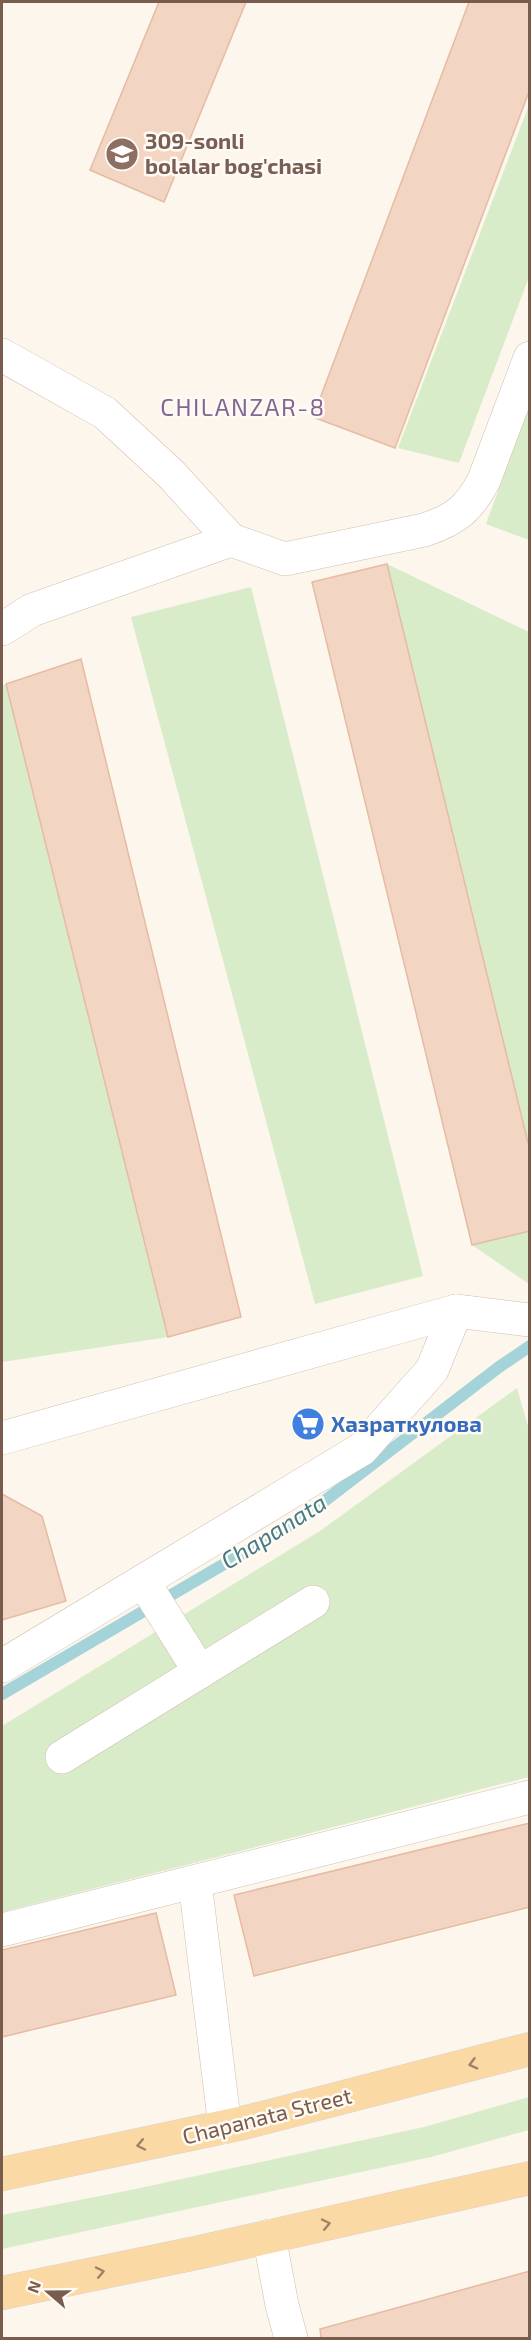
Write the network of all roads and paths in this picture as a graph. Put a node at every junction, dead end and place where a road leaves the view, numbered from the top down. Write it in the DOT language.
graph roads {
  1 [pos="2,355"];
  2 [pos="530,358"];
  3 [pos="231,540"];
  4 [pos="2,629"];
  5 [pos="456,1311"];
  6 [pos="530,1320"];
  7 [pos="2,1438"];
  8 [pos="146,1585"];
  9 [pos="313,1602"];
  10 [pos="2,1666"];
  11 [pos="200,1672"];
  12 [pos="62,1757"];
  13 [pos="530,1797"];
  14 [pos="195,1882"];
  15 [pos="2,1930"];
  16 [pos="530,2049"];
  17 [pos="225,2127"];
  18 [pos="2,2174"];
  19 [pos="530,2178"];
  20 [pos="269,2236"];
  21 [pos="2,2293"];
  22 [pos="291,2338"];
  1 -- 3 [label="street"];
  2 -- 3 [label="street"];
  3 -- 4 [label="street"];
  5 -- 6 [label="street"];
  5 -- 7 [label="street"];
  5 -- 8 [label="street"];
  8 -- 10 [label="street"];
  8 -- 11 [label="street"];
  9 -- 11 [label="street"];
  11 -- 12 [label="street"];
  13 -- 14 [label="street"];
  14 -- 15 [label="street"];
  14 -- 17 [label="street"];
  16 -- 17 [label="main road, Chapanata Street, one-way"];
  17 -- 18 [label="main road, Chapanata Street, one-way"];
  20 -- 19 [label="main road, one-way"];
  21 -- 20 [label="main road, one-way"];
  20 -- 22 [label="street"];
}
